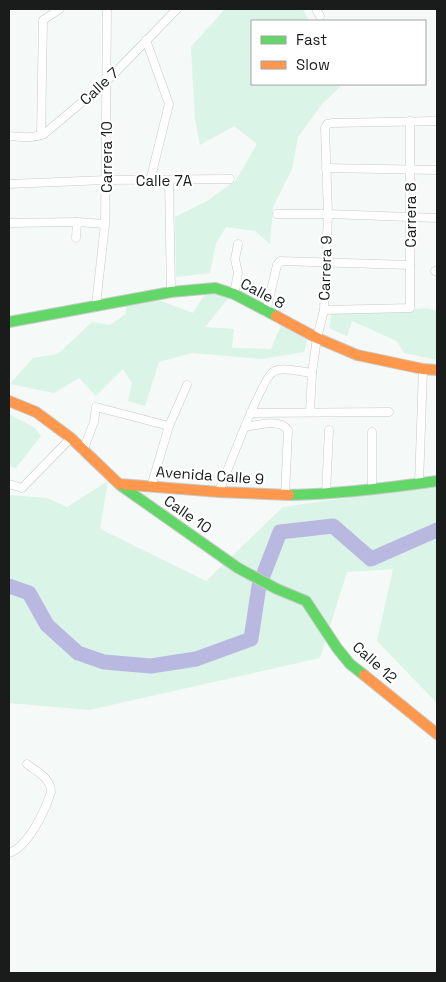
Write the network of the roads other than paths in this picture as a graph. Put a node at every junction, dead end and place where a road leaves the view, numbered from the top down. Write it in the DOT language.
graph roads {
  1 [pos="60,9"];
  2 [pos="107,9"];
  3 [pos="177,9"];
  4 [pos="146,40"];
  5 [pos="106,82"];
  6 [pos="410,121"];
  7 [pos="437,121"];
  8 [pos="9,136"];
  9 [pos="41,136"];
  10 [pos="326,168"];
  11 [pos="410,170"];
  12 [pos="437,170"];
  13 [pos="106,180"];
  14 [pos="230,180"];
  15 [pos="150,181"];
  16 [pos="169,181"];
  17 [pos="9,184"];
  18 [pos="277,214"];
  19 [pos="328,214"];
  20 [pos="410,216"];
  21 [pos="437,218"];
  22 [pos="77,222"];
  23 [pos="9,223"];
  24 [pos="105,224"];
  25 [pos="76,238"];
  26 [pos="238,244"];
  27 [pos="326,263"];
  28 [pos="410,265"];
  29 [pos="171,292"];
  30 [pos="234,294"];
  31 [pos="96,305"];
  32 [pos="324,310"];
  33 [pos="266,312"];
  34 [pos="9,322"];
  35 [pos="317,338"];
  36 [pos="423,369"];
  37 [pos="437,370"];
  38 [pos="312,374"];
  39 [pos="187,385"];
  40 [pos="9,402"];
  41 [pos="251,412"];
  42 [pos="310,412"];
  43 [pos="389,412"];
  44 [pos="169,426"];
  45 [pos="245,427"];
  46 [pos="329,430"];
  47 [pos="372,432"];
  48 [pos="71,438"];
  49 [pos="83,451"];
  50 [pos="437,481"];
  51 [pos="9,484"];
  52 [pos="120,484"];
  53 [pos="419,484"];
  54 [pos="151,487"];
  55 [pos="372,490"];
  56 [pos="219,492"];
  57 [pos="326,494"];
  58 [pos="285,495"];
  59 [pos="277,589"];
  60 [pos="437,734"];
  61 [pos="27,764"];
  62 [pos="9,853"];
  1 -- 9 [label="street"];
  2 -- 5 [label="street, Carrera 10"];
  3 -- 4 [label="street, Calle 7"];
  4 -- 5 [label="street, Calle 7"];
  4 -- 15 [label="street"];
  5 -- 9 [label="street, Calle 7"];
  5 -- 13 [label="street, Carrera 10"];
  6 -- 7 [label="street"];
  6 -- 10 [label="street, Carrera 9"];
  6 -- 11 [label="street, Carrera 8"];
  8 -- 9 [label="street"];
  10 -- 11 [label="street"];
  10 -- 19 [label="street, Carrera 9"];
  11 -- 12 [label="street"];
  11 -- 20 [label="street, Carrera 8"];
  13 -- 15 [label="street, Calle 7A"];
  13 -- 17 [label="street, Calle 7A"];
  13 -- 24 [label="street, Carrera 10"];
  14 -- 16 [label="street, Calle 7A"];
  15 -- 16 [label="street, Calle 7A"];
  16 -- 29 [label="street"];
  18 -- 19 [label="street"];
  19 -- 20 [label="street"];
  19 -- 27 [label="street, Carrera 9"];
  20 -- 21 [label="street"];
  20 -- 28 [label="street, Carrera 8"];
  22 -- 23 [label="street"];
  22 -- 24 [label="street"];
  22 -- 25 [label="street"];
  24 -- 31 [label="street, Carrera 10"];
  26 -- 30 [label="street"];
  27 -- 28 [label="street"];
  27 -- 32 [label="street, Carrera 9"];
  27 -- 33 [label="street"];
  28 -- 32 [label="street, Carrera 8"];
  29 -- 30 [label="street, Calle 8"];
  29 -- 31 [label="street, Calle 8"];
  30 -- 33 [label="street, Calle 8"];
  31 -- 34 [label="street, Calle 8"];
  32 -- 35 [label="street, Carrera 9"];
  33 -- 35 [label="street, Calle 8"];
  35 -- 36 [label="street, Calle 8"];
  35 -- 38 [label="street, Carrera 9"];
  36 -- 37 [label="street, Calle 8"];
  36 -- 53 [label="street"];
  38 -- 41 [label="street"];
  38 -- 42 [label="street, Carrera 9"];
  39 -- 44 [label="street"];
  40 -- 48 [label="street"];
  41 -- 42 [label="street"];
  41 -- 45 [label="street"];
  42 -- 43 [label="street"];
  44 -- 49 [label="street"];
  44 -- 54 [label="street"];
  45 -- 56 [label="street"];
  45 -- 58 [label="street"];
  46 -- 57 [label="street"];
  47 -- 55 [label="street"];
  48 -- 49 [label="street"];
  48 -- 51 [label="street"];
  49 -- 52 [label="street"];
  50 -- 53 [label="street, Avenida Calle 9"];
  52 -- 54 [label="street, Avenida Calle 9"];
  52 -- 59 [label="street, Calle 10"];
  53 -- 55 [label="street, Avenida Calle 9"];
  54 -- 56 [label="street, Avenida Calle 9"];
  55 -- 57 [label="street, Avenida Calle 9"];
  56 -- 58 [label="street, Avenida Calle 9"];
  57 -- 58 [label="street, Avenida Calle 9"];
  59 -- 60 [label="street, Calle 12"];
  61 -- 62 [label="street"];
}
